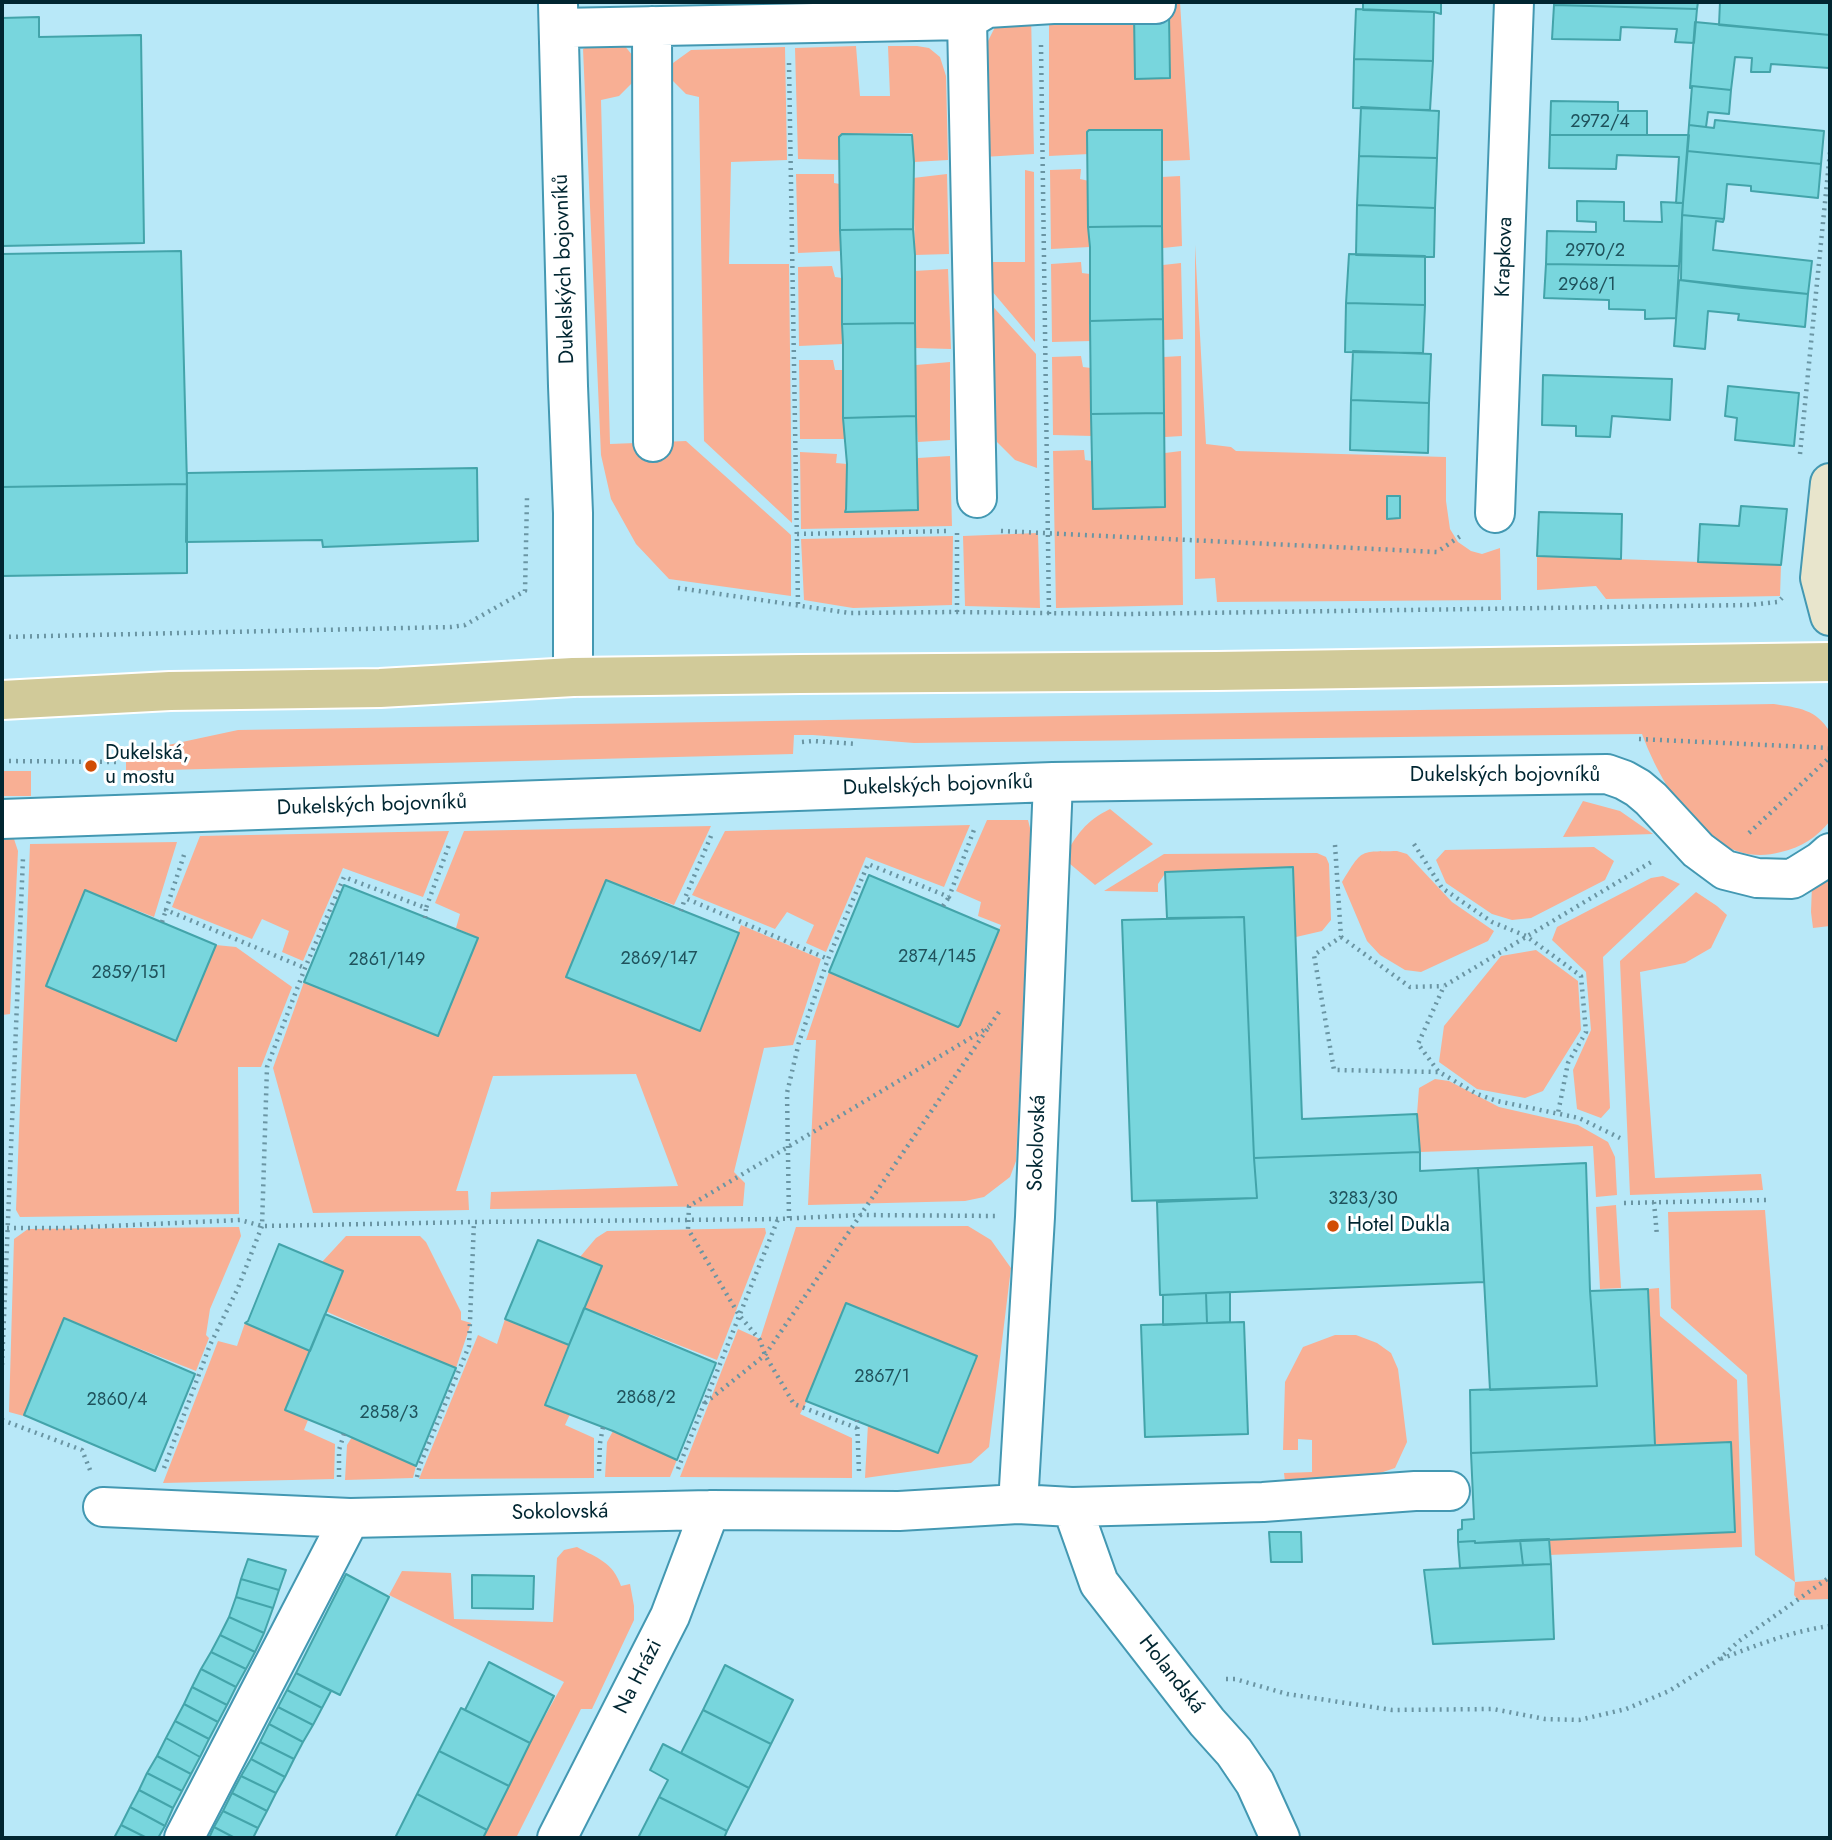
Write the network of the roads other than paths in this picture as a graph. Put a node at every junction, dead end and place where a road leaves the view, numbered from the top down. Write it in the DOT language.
graph roads {
  1 [pos="1514,2"];
  2 [pos="1156,4"];
  3 [pos="558,15"];
  4 [pos="967,20"];
  5 [pos="652,26"];
  6 [pos="653,442"];
  7 [pos="1830,484"];
  8 [pos="1495,513"];
  9 [pos="972,514"];
  10 [pos="1830,616"];
  11 [pos="1830,662"];
  12 [pos="573,677"];
  13 [pos="2,700"];
  14 [pos="1054,782"];
  15 [pos="13,833"];
  16 [pos="1830,853"];
  17 [pos="1450,1491"];
  18 [pos="345,1503"];
  19 [pos="1018,1504"];
  20 [pos="103,1507"];
  21 [pos="1072,1507"];
  22 [pos="710,1510"];
  23 [pos="184,1838"];
  24 [pos="557,1838"];
  25 [pos="1280,1838"];
  1 -- 8 [label="street, Krapkova"];
  2 -- 4 [label="street, Dukelských bojovníků"];
  3 -- 5 [label="street, Dukelských bojovníků"];
  3 -- 12 [label="street, Dukelských bojovníků"];
  4 -- 5 [label="street, Dukelských bojovníků"];
  4 -- 9 [label="street"];
  5 -- 6 [label="street"];
  7 -- 10 [label="street"];
  11 -- 12 [label="main road"];
  12 -- 13 [label="main road"];
  14 -- 15 [label="street, Dukelských bojovníků"];
  14 -- 16 [label="street, Dukelských bojovníků"];
  14 -- 19 [label="street, Sokolovská"];
  17 -- 21 [label="street, Sokolovská"];
  18 -- 20 [label="street, Sokolovská"];
  18 -- 22 [label="street, Sokolovská"];
  18 -- 23 [label="street"];
  19 -- 21 [label="street, Sokolovská"];
  19 -- 22 [label="street, Sokolovská"];
  21 -- 25 [label="street, Holandská"];
  22 -- 24 [label="street, Na Hrázi"];
}
